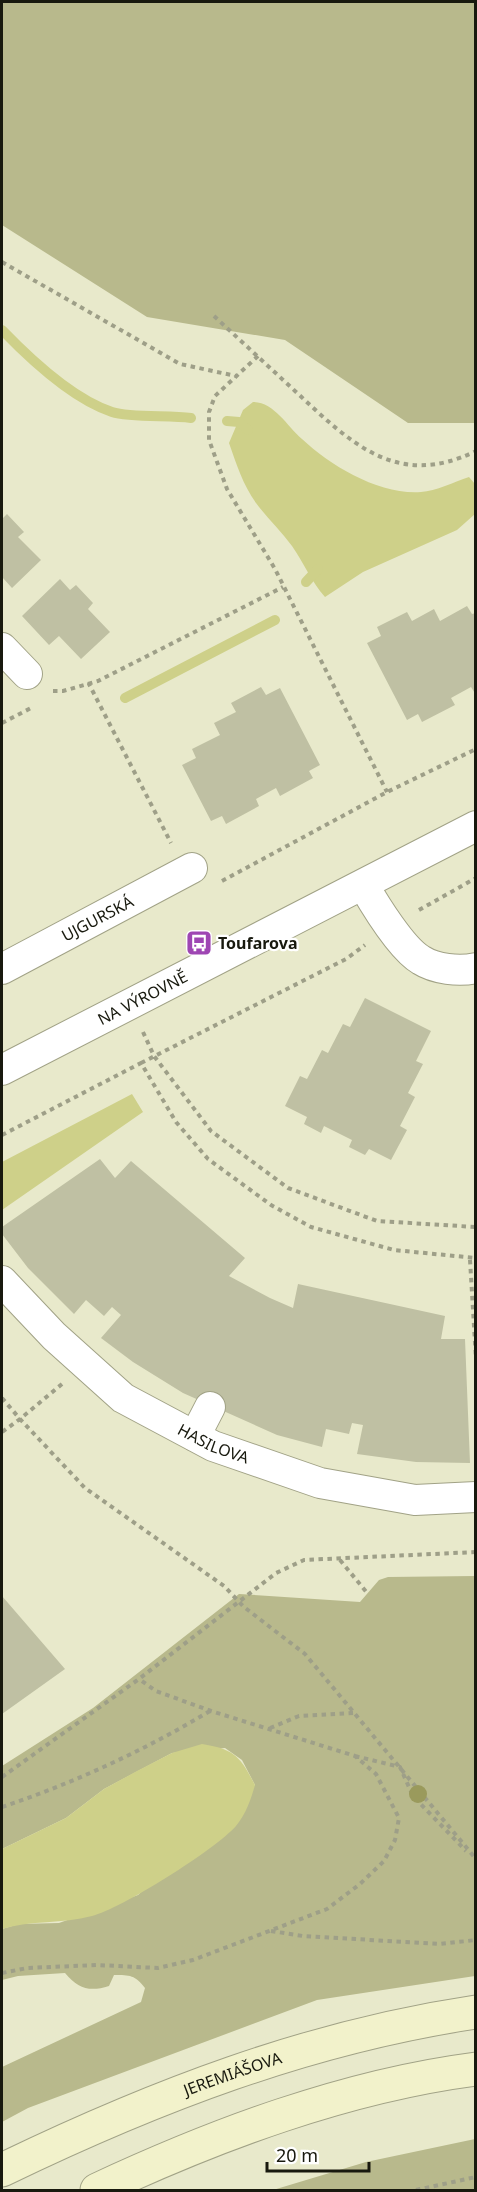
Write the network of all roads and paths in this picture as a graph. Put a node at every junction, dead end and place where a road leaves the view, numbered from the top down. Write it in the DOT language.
graph roads {
  1 [pos="2,262"];
  2 [pos="214,316"];
  3 [pos="258,356"];
  4 [pos="236,376"];
  5 [pos="476,451"];
  6 [pos="283,587"];
  7 [pos="2,648"];
  8 [pos="27,674"];
  9 [pos="89,684"];
  10 [pos="476,749"];
  11 [pos="387,792"];
  12 [pos="476,826"];
  13 [pos="257,862"];
  14 [pos="188,870"];
  15 [pos="476,878"];
  16 [pos="364,886"];
  17 [pos="391,925"];
  18 [pos="476,968"];
  19 [pos="2,969"];
  20 [pos="131,1004"];
  21 [pos="154,1056"];
  22 [pos="141,1063"];
  23 [pos="2,1070"];
  24 [pos="2,1135"];
  25 [pos="476,1227"];
  26 [pos="476,1258"];
  27 [pos="470,1260"];
  28 [pos="2,1281"];
  29 [pos="476,1359"];
  30 [pos="86,1365"];
  31 [pos="2,1398"];
  32 [pos="210,1407"];
  33 [pos="20,1419"];
  34 [pos="2,1432"];
  35 [pos="195,1436"];
  36 [pos="476,1497"];
  37 [pos="476,1552"];
  38 [pos="339,1559"];
  39 [pos="368,1594"];
  40 [pos="238,1600"];
  41 [pos="139,1678"];
  42 [pos="211,1711"];
  43 [pos="355,1713"];
  44 [pos="269,1728"];
  45 [pos="355,1756"];
  46 [pos="400,1767"];
  47 [pos="2,1777"];
  48 [pos="2,1807"];
  49 [pos="476,1860"];
  50 [pos="270,1931"];
  51 [pos="476,1940"];
  52 [pos="2,1973"];
  53 [pos="476,2012"];
  54 [pos="476,2069"];
  55 [pos="2,2170"];
  56 [pos="476,2177"];
  57 [pos="97,2190"];
  58 [pos="416,2190"];
  1 -- 4 [label="path"];
  2 -- 3 [label="path"];
  3 -- 4 [label="path"];
  3 -- 5 [label="path"];
  4 -- 6 [label="path"];
  6 -- 9 [label="path"];
  6 -- 11 [label="path"];
  7 -- 8 [label="street"];
  8 -- 9 [label="path"];
  9 -- 14 [label="path"];
  10 -- 11 [label="path"];
  11 -- 13 [label="path"];
  12 -- 16 [label="street, NA VÝROVNĚ"];
  14 -- 19 [label="street, UJGURSKÁ"];
  15 -- 17 [label="path"];
  16 -- 17 [label="street"];
  16 -- 20 [label="street, NA VÝROVNĚ"];
  17 -- 18 [label="street"];
  17 -- 21 [label="path"];
  20 -- 21 [label="path"];
  20 -- 23 [label="street, NA VÝROVNĚ"];
  21 -- 22 [label="path"];
  21 -- 25 [label="path"];
  22 -- 24 [label="path"];
  22 -- 27 [label="path"];
  26 -- 27 [label="path"];
  27 -- 29 [label="path"];
  28 -- 30 [label="street, HASILOVA"];
  30 -- 33 [label="path"];
  30 -- 35 [label="street, HASILOVA"];
  31 -- 33 [label="path"];
  32 -- 35 [label="street"];
  33 -- 34 [label="path"];
  33 -- 40 [label="path"];
  35 -- 36 [label="street, HASILOVA"];
  37 -- 38 [label="path"];
  38 -- 39 [label="path"];
  38 -- 40 [label="path"];
  40 -- 41 [label="path"];
  40 -- 43 [label="path"];
  41 -- 42 [label="path"];
  41 -- 47 [label="path"];
  42 -- 44 [label="path"];
  42 -- 48 [label="path"];
  43 -- 44 [label="path"];
  43 -- 46 [label="path"];
  44 -- 45 [label="path"];
  45 -- 46 [label="path"];
  45 -- 50 [label="path"];
  46 -- 49 [label="path"];
  46 -- 49 [label="path"];
  50 -- 51 [label="path"];
  50 -- 52 [label="path"];
  53 -- 55 [label="main road, JEREMIÁŠOVA"];
  54 -- 57 [label="main road"];
  56 -- 58 [label="path"];
}
